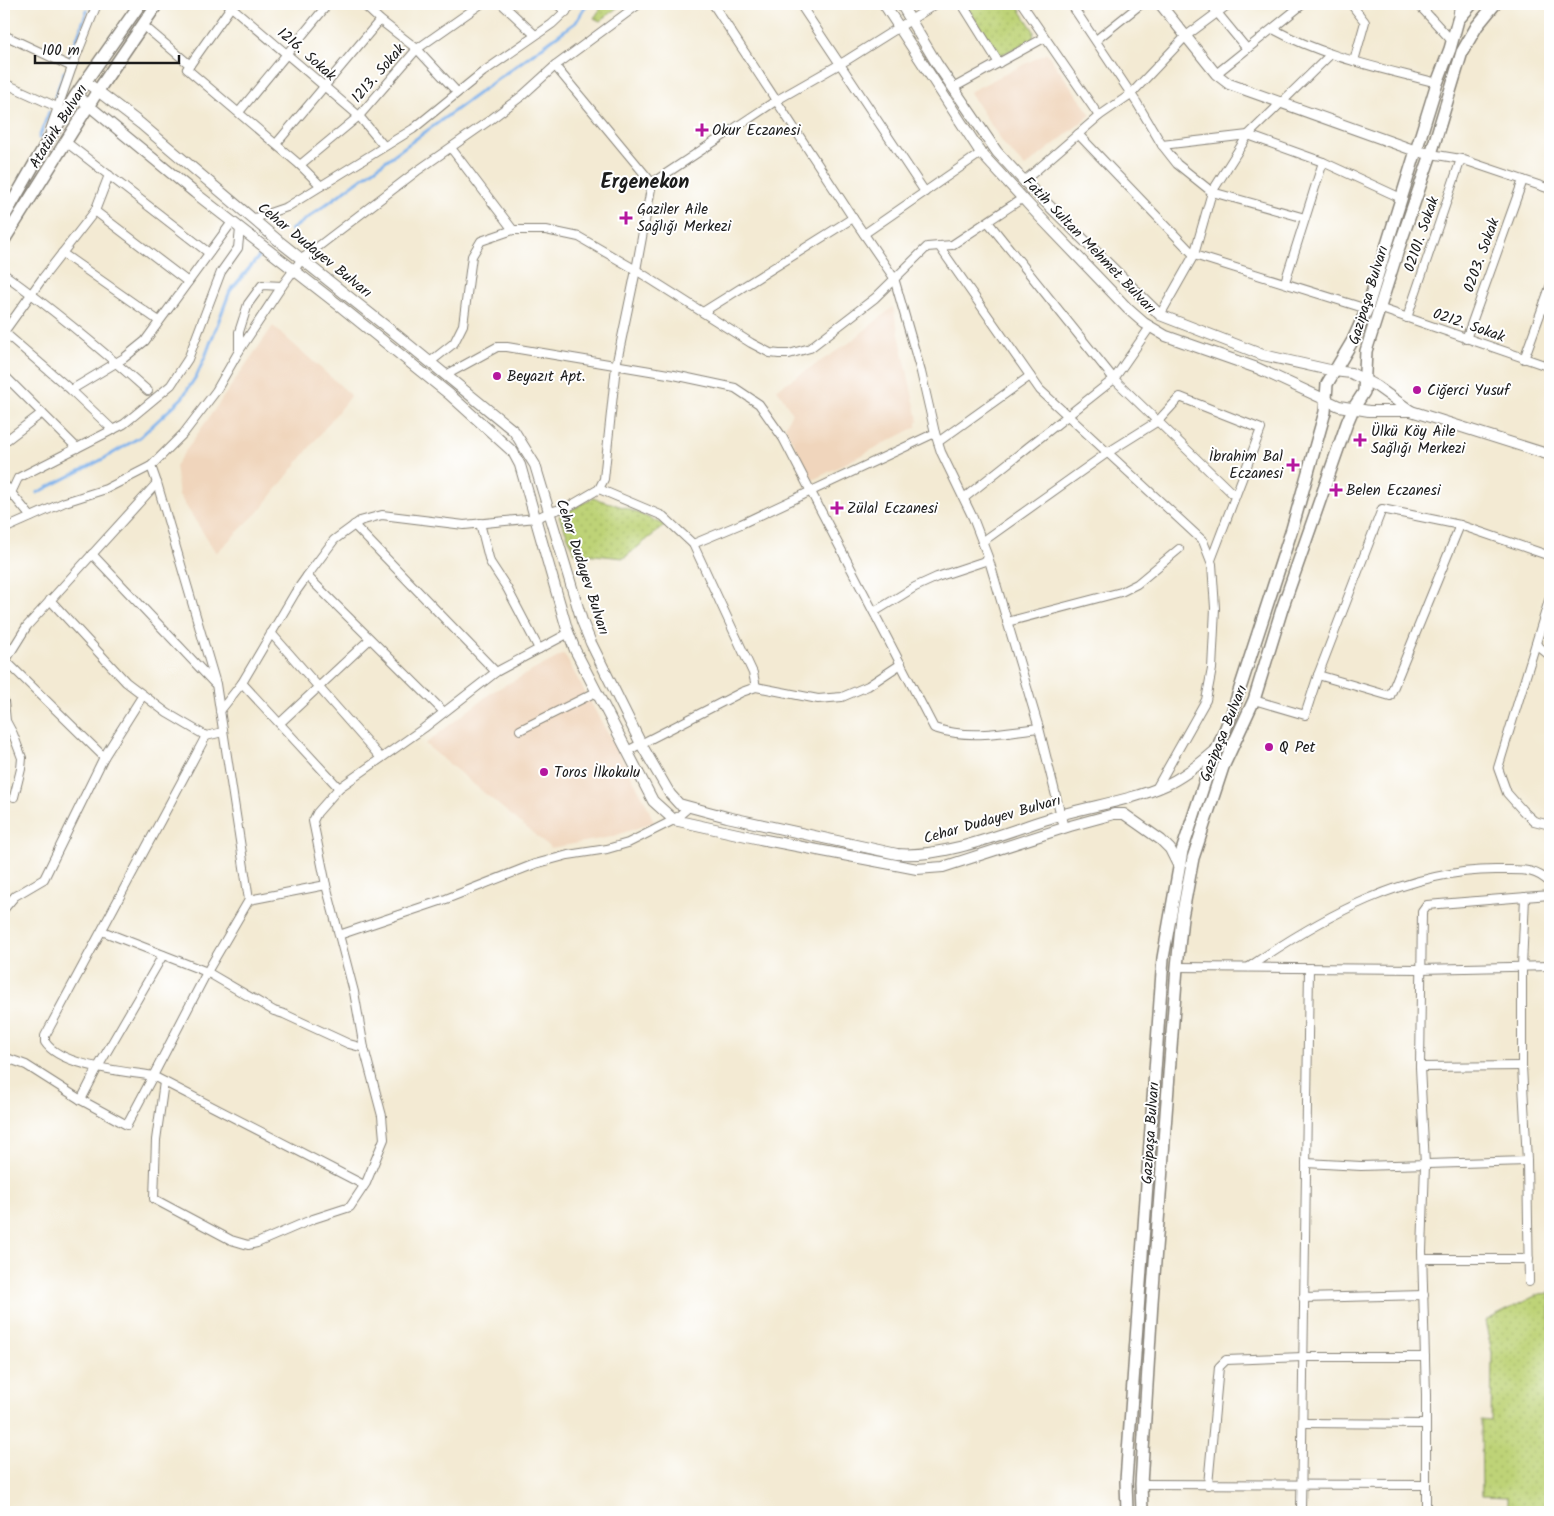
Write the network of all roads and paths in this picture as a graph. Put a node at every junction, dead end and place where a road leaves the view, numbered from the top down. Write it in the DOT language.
graph roads {
  1 [pos="140,4"];
  2 [pos="157,4"];
  3 [pos="328,4"];
  4 [pos="363,4"];
  5 [pos="481,4"];
  6 [pos="502,4"];
  7 [pos="557,4"];
  8 [pos="573,4"];
  9 [pos="639,4"];
  10 [pos="713,4"];
  11 [pos="800,4"];
  12 [pos="884,4"];
  13 [pos="901,4"];
  14 [pos="936,4"];
  15 [pos="962,4"];
  16 [pos="1022,4"];
  17 [pos="1072,4"];
  18 [pos="1141,4"];
  19 [pos="1160,4"];
  20 [pos="1210,4"];
  21 [pos="1228,4"];
  22 [pos="1304,4"];
  23 [pos="1351,4"];
  24 [pos="1418,4"];
  25 [pos="1460,4"];
  26 [pos="1472,4"];
  27 [pos="1495,4"];
  28 [pos="94,5"];
  29 [pos="231,5"];
  30 [pos="566,12"];
  31 [pos="1217,12"];
  32 [pos="380,20"];
  33 [pos="912,20"];
  34 [pos="1458,20"];
  35 [pos="143,25"];
  36 [pos="899,28"];
  37 [pos="1273,29"];
  38 [pos="4,35"];
  39 [pos="535,35"];
  40 [pos="1186,36"];
  41 [pos="1044,38"];
  42 [pos="1096,40"];
  43 [pos="1452,41"];
  44 [pos="417,49"];
  45 [pos="1247,49"];
  46 [pos="286,54"];
  47 [pos="1330,55"];
  48 [pos="1354,61"];
  49 [pos="999,63"];
  50 [pos="839,64"];
  51 [pos="555,66"];
  52 [pos="72,67"];
  53 [pos="189,67"];
  54 [pos="1216,74"];
  55 [pos="86,82"];
  56 [pos="4,83"];
  57 [pos="1437,84"];
  58 [pos="325,87"];
  59 [pos="954,88"];
  60 [pos="97,92"];
  61 [pos="457,92"];
  62 [pos="1131,94"];
  63 [pos="76,95"];
  64 [pos="777,100"];
  65 [pos="1282,102"];
  66 [pos="89,106"];
  67 [pos="57,107"];
  68 [pos="239,112"];
  69 [pos="359,116"];
  70 [pos="1099,116"];
  71 [pos="1078,134"];
  72 [pos="1248,134"];
  73 [pos="47,142"];
  74 [pos="66,142"];
  75 [pos="276,144"];
  76 [pos="1162,145"];
  77 [pos="384,146"];
  78 [pos="451,148"];
  79 [pos="1416,151"];
  80 [pos="981,152"];
  81 [pos="1431,154"];
  82 [pos="1461,159"];
  83 [pos="1323,162"];
  84 [pos="300,165"];
  85 [pos="109,175"];
  86 [pos="1523,180"];
  87 [pos="1024,181"];
  88 [pos="652,183"];
  89 [pos="322,186"];
  90 [pos="1550,190"];
  91 [pos="925,192"];
  92 [pos="1212,192"];
  93 [pos="1023,198"];
  94 [pos="1401,198"];
  95 [pos="95,211"];
  96 [pos="4,217"];
  97 [pos="853,218"];
  98 [pos="1305,218"];
  99 [pos="252,219"];
  100 [pos="988,222"];
  101 [pos="236,226"];
  102 [pos="513,230"];
  103 [pos="864,234"];
  104 [pos="4,240"];
  105 [pos="939,246"];
  106 [pos="62,253"];
  107 [pos="209,253"];
  108 [pos="1194,255"];
  109 [pos="302,259"];
  110 [pos="293,270"];
  111 [pos="636,270"];
  112 [pos="4,274"];
  113 [pos="894,278"];
  114 [pos="188,282"];
  115 [pos="1285,282"];
  116 [pos="282,286"];
  117 [pos="1550,287"];
  118 [pos="31,294"];
  119 [pos="1379,308"];
  120 [pos="1367,309"];
  121 [pos="703,312"];
  122 [pos="1160,315"];
  123 [pos="1407,318"];
  124 [pos="159,321"];
  125 [pos="1150,327"];
  126 [pos="1466,339"];
  127 [pos="239,351"];
  128 [pos="1524,359"];
  129 [pos="116,362"];
  130 [pos="430,362"];
  131 [pos="616,366"];
  132 [pos="1550,367"];
  133 [pos="1334,372"];
  134 [pos="4,375"];
  135 [pos="446,376"];
  136 [pos="1030,376"];
  137 [pos="1114,379"];
  138 [pos="1364,380"];
  139 [pos="71,390"];
  140 [pos="148,391"];
  141 [pos="1325,399"];
  142 [pos="1352,409"];
  143 [pos="1410,411"];
  144 [pos="42,413"];
  145 [pos="1068,417"];
  146 [pos="1158,421"];
  147 [pos="113,430"];
  148 [pos="935,433"];
  149 [pos="4,442"];
  150 [pos="938,442"];
  151 [pos="77,448"];
  152 [pos="1107,453"];
  153 [pos="1550,455"];
  154 [pos="151,466"];
  155 [pos="157,483"];
  156 [pos="4,484"];
  157 [pos="599,489"];
  158 [pos="812,492"];
  159 [pos="11,493"];
  160 [pos="1235,496"];
  161 [pos="964,498"];
  162 [pos="550,512"];
  163 [pos="31,517"];
  164 [pos="537,518"];
  165 [pos="480,523"];
  166 [pos="354,525"];
  167 [pos="1460,525"];
  168 [pos="4,529"];
  169 [pos="982,542"];
  170 [pos="694,544"];
  171 [pos="1179,549"];
  172 [pos="92,554"];
  173 [pos="1550,556"];
  174 [pos="988,560"];
  175 [pos="1210,560"];
  176 [pos="307,576"];
  177 [pos="1550,597"];
  178 [pos="50,600"];
  179 [pos="874,612"];
  180 [pos="1007,622"];
  181 [pos="271,632"];
  182 [pos="569,633"];
  183 [pos="370,639"];
  184 [pos="1536,644"];
  185 [pos="540,649"];
  186 [pos="1550,656"];
  187 [pos="4,661"];
  188 [pos="901,664"];
  189 [pos="496,672"];
  190 [pos="1318,675"];
  191 [pos="242,683"];
  192 [pos="216,684"];
  193 [pos="318,687"];
  194 [pos="756,687"];
  195 [pos="596,692"];
  196 [pos="143,695"];
  197 [pos="1254,700"];
  198 [pos="4,701"];
  199 [pos="220,711"];
  200 [pos="444,712"];
  201 [pos="280,723"];
  202 [pos="1039,728"];
  203 [pos="520,730"];
  204 [pos="223,732"];
  205 [pos="206,736"];
  206 [pos="641,744"];
  207 [pos="1217,749"];
  208 [pos="627,751"];
  209 [pos="104,757"];
  210 [pos="380,758"];
  211 [pos="339,788"];
  212 [pos="1156,788"];
  213 [pos="14,797"];
  214 [pos="689,807"];
  215 [pos="1061,815"];
  216 [pos="674,820"];
  217 [pos="1550,825"];
  218 [pos="1064,828"];
  219 [pos="1179,867"];
  220 [pos="1550,883"];
  221 [pos="326,886"];
  222 [pos="1550,895"];
  223 [pos="1525,898"];
  224 [pos="249,900"];
  225 [pos="4,909"];
  226 [pos="102,931"];
  227 [pos="339,935"];
  228 [pos="163,955"];
  229 [pos="1550,966"];
  230 [pos="1177,967"];
  231 [pos="1249,967"];
  232 [pos="1522,967"];
  233 [pos="1309,968"];
  234 [pos="1420,969"];
  235 [pos="207,972"];
  236 [pos="364,1048"];
  237 [pos="4,1057"];
  238 [pos="1522,1066"];
  239 [pos="98,1067"];
  240 [pos="1420,1067"];
  241 [pos="153,1076"];
  242 [pos="164,1082"];
  243 [pos="81,1100"];
  244 [pos="1527,1161"];
  245 [pos="1306,1163"];
  246 [pos="1425,1165"];
  247 [pos="364,1185"];
  248 [pos="1423,1259"];
  249 [pos="1529,1259"];
  250 [pos="1529,1282"];
  251 [pos="1424,1295"];
  252 [pos="1303,1298"];
  253 [pos="1425,1356"];
  254 [pos="1304,1357"];
  255 [pos="1303,1423"];
  256 [pos="1426,1424"];
  257 [pos="1141,1484"];
  258 [pos="1208,1485"];
  259 [pos="1302,1485"];
  260 [pos="1426,1485"];
  261 [pos="1127,1512"];
  262 [pos="1142,1512"];
  263 [pos="1301,1512"];
  264 [pos="1426,1512"];
  1 -- 55 [label="main road, Atatürk Bulvarı"];
  2 -- 35 [label="main road, Atatürk Bulvarı"];
  3 -- 46 [label="street"];
  4 -- 32 [label="street"];
  5 -- 44 [label="street, 1213. Sokak"];
  6 -- 39 [label="street"];
  7 -- 30 [label="street"];
  8 -- 30 [label="street"];
  9 -- 51 [label="street"];
  10 -- 64 [label="street"];
  11 -- 50 [label="street"];
  12 -- 36 [label="street, Fatih Sultan Mehmet Bulvarı"];
  13 -- 33 [label="street, Fatih Sultan Mehmet Bulvarı"];
  14 -- 33 [label="street"];
  15 -- 49 [label="street"];
  16 -- 41 [label="street"];
  17 -- 42 [label="street"];
  18 -- 42 [label="street"];
  19 -- 40 [label="street"];
  20 -- 31 [label="street"];
  21 -- 31 [label="street"];
  22 -- 37 [label="street"];
  23 -- 48 [label="street"];
  24 -- 43 [label="street"];
  25 -- 34 [label="street"];
  26 -- 34 [label="main road, Gazipaşa Bulvarı"];
  27 -- 81 [label="main road, Gazipaşa Bulvarı"];
  28 -- 52 [label="street"];
  29 -- 46 [label="street, 1216. Sokak"];
  29 -- 53 [label="street"];
  30 -- 39 [label="street"];
  31 -- 40 [label="street"];
  31 -- 45 [label="street"];
  32 -- 44 [label="street"];
  32 -- 58 [label="street"];
  33 -- 36 [label="street"];
  33 -- 59 [label="street, Fatih Sultan Mehmet Bulvarı"];
  34 -- 43 [label="main road, Gazipaşa Bulvarı"];
  35 -- 53 [label="street"];
  35 -- 60 [label="main road, Atatürk Bulvarı"];
  36 -- 50 [label="street"];
  36 -- 80 [label="street, Fatih Sultan Mehmet Bulvarı"];
  37 -- 45 [label="street"];
  37 -- 47 [label="street"];
  38 -- 52 [label="street"];
  39 -- 61 [label="street"];
  40 -- 54 [label="street"];
  40 -- 62 [label="street"];
  41 -- 49 [label="street"];
  41 -- 70 [label="street"];
  42 -- 62 [label="street"];
  43 -- 57 [label="main road, Gazipaşa Bulvarı"];
  44 -- 61 [label="street"];
  44 -- 69 [label="street, 1213. Sokak"];
  45 -- 54 [label="street"];
  46 -- 58 [label="street, 1216. Sokak"];
  46 -- 68 [label="street"];
  47 -- 48 [label="street"];
  47 -- 65 [label="street"];
  48 -- 57 [label="street"];
  49 -- 59 [label="street"];
  50 -- 64 [label="street"];
  50 -- 91 [label="street"];
  51 -- 78 [label="street"];
  51 -- 88 [label="street"];
  52 -- 67 [label="street"];
  53 -- 68 [label="street"];
  54 -- 65 [label="street"];
  55 -- 60 [label="street, Cehar Dudayev Bulvarı"];
  55 -- 63 [label="main road, Atatürk Bulvarı"];
  56 -- 67 [label="street"];
  57 -- 79 [label="main road, Gazipaşa Bulvarı"];
  58 -- 69 [label="street, 1216. Sokak"];
  58 -- 75 [label="street"];
  59 -- 87 [label="street, Fatih Sultan Mehmet Bulvarı"];
  60 -- 66 [label="main road, Atatürk Bulvarı"];
  60 -- 99 [label="street, Cehar Dudayev Bulvarı"];
  61 -- 77 [label="street"];
  62 -- 70 [label="street"];
  62 -- 76 [label="street"];
  63 -- 66 [label="street, Cehar Dudayev Bulvarı"];
  63 -- 73 [label="main road, Atatürk Bulvarı"];
  64 -- 88 [label="street"];
  64 -- 97 [label="street"];
  65 -- 72 [label="street"];
  65 -- 79 [label="street"];
  66 -- 74 [label="main road, Atatürk Bulvarı"];
  66 -- 101 [label="street, Cehar Dudayev Bulvarı"];
  67 -- 73 [label="street"];
  68 -- 75 [label="street"];
  69 -- 77 [label="street, 1216. Sokak"];
  69 -- 84 [label="street, 1213. Sokak"];
  70 -- 71 [label="street"];
  71 -- 87 [label="street"];
  71 -- 108 [label="street"];
  72 -- 76 [label="street"];
  72 -- 83 [label="street"];
  72 -- 92 [label="street"];
  73 -- 96 [label="main road, Atatürk Bulvarı"];
  74 -- 85 [label="street"];
  74 -- 104 [label="main road, Atatürk Bulvarı"];
  75 -- 84 [label="street"];
  76 -- 92 [label="street"];
  77 -- 89 [label="street"];
  78 -- 102 [label="street"];
  78 -- 109 [label="street"];
  79 -- 81 [label="street"];
  79 -- 94 [label="main road, Gazipaşa Bulvarı"];
  80 -- 91 [label="street"];
  80 -- 93 [label="street, Fatih Sultan Mehmet Bulvarı"];
  81 -- 82 [label="street"];
  81 -- 119 [label="main road, Gazipaşa Bulvarı"];
  82 -- 86 [label="street"];
  82 -- 123 [label="street, 02101. Sokak"];
  83 -- 94 [label="street"];
  83 -- 98 [label="street"];
  84 -- 89 [label="street"];
  85 -- 95 [label="street"];
  85 -- 107 [label="street"];
  86 -- 90 [label="street"];
  86 -- 126 [label="street, 0203. Sokak"];
  87 -- 122 [label="street, Fatih Sultan Mehmet Bulvarı"];
  88 -- 111 [label="street"];
  89 -- 99 [label="street"];
  91 -- 103 [label="street"];
  92 -- 98 [label="street"];
  92 -- 108 [label="street"];
  93 -- 100 [label="street"];
  93 -- 125 [label="street, Fatih Sultan Mehmet Bulvarı"];
  94 -- 120 [label="main road, Gazipaşa Bulvarı"];
  95 -- 106 [label="street"];
  95 -- 114 [label="street"];
  97 -- 103 [label="street"];
  97 -- 121 [label="street"];
  98 -- 115 [label="street"];
  99 -- 109 [label="street, Cehar Dudayev Bulvarı"];
  100 -- 105 [label="street"];
  100 -- 137 [label="street"];
  101 -- 107 [label="street"];
  101 -- 110 [label="street, Cehar Dudayev Bulvarı"];
  101 -- 147 [label="street"];
  102 -- 111 [label="street"];
  102 -- 130 [label="street"];
  103 -- 113 [label="street"];
  105 -- 113 [label="street"];
  105 -- 136 [label="street"];
  106 -- 118 [label="street"];
  106 -- 124 [label="street"];
  107 -- 114 [label="street"];
  108 -- 115 [label="street"];
  108 -- 122 [label="street"];
  109 -- 110 [label="street"];
  109 -- 130 [label="street, Cehar Dudayev Bulvarı"];
  110 -- 116 [label="street"];
  110 -- 164 [label="street, Cehar Dudayev Bulvarı"];
  111 -- 121 [label="street"];
  111 -- 131 [label="street"];
  112 -- 118 [label="street"];
  113 -- 121 [label="street"];
  113 -- 148 [label="street"];
  114 -- 124 [label="street"];
  115 -- 120 [label="street"];
  116 -- 127 [label="street"];
  116 -- 127 [label="street"];
  117 -- 128 [label="street"];
  118 -- 129 [label="street"];
  118 -- 139 [label="street"];
  119 -- 123 [label="street, 0212. Sokak"];
  119 -- 138 [label="main road, Gazipaşa Bulvarı"];
  120 -- 133 [label="main road, Gazipaşa Bulvarı"];
  122 -- 133 [label="street, Fatih Sultan Mehmet Bulvarı"];
  123 -- 126 [label="street, 0212. Sokak"];
  124 -- 129 [label="street"];
  125 -- 137 [label="street"];
  125 -- 141 [label="street, Fatih Sultan Mehmet Bulvarı"];
  126 -- 128 [label="street, 0212. Sokak"];
  127 -- 154 [label="street"];
  128 -- 132 [label="street, 0212. Sokak"];
  129 -- 139 [label="street"];
  129 -- 140 [label="street"];
  130 -- 135 [label="street, Cehar Dudayev Bulvarı"];
  131 -- 135 [label="street"];
  131 -- 157 [label="street"];
  131 -- 158 [label="street"];
  133 -- 138 [label="street, Fatih Sultan Mehmet Bulvarı"];
  133 -- 141 [label="main road, Gazipaşa Bulvarı"];
  134 -- 144 [label="street"];
  135 -- 162 [label="street, Cehar Dudayev Bulvarı"];
  136 -- 145 [label="street"];
  136 -- 150 [label="street"];
  137 -- 145 [label="street"];
  137 -- 146 [label="street"];
  138 -- 142 [label="main road, Gazipaşa Bulvarı"];
  138 -- 143 [label="street, Fatih Sultan Mehmet Bulvarı"];
  139 -- 147 [label="street"];
  141 -- 142 [label="street, Fatih Sultan Mehmet Bulvarı"];
  141 -- 207 [label="main road, Gazipaşa Bulvarı"];
  142 -- 143 [label="street, Fatih Sultan Mehmet Bulvarı"];
  142 -- 197 [label="main road, Gazipaşa Bulvarı"];
  143 -- 153 [label="street"];
  144 -- 149 [label="street"];
  144 -- 151 [label="street"];
  145 -- 152 [label="street"];
  145 -- 161 [label="street"];
  146 -- 152 [label="street"];
  146 -- 160 [label="street"];
  146 -- 160 [label="street"];
  147 -- 151 [label="street"];
  148 -- 150 [label="street"];
  148 -- 158 [label="street"];
  150 -- 161 [label="street"];
  151 -- 159 [label="street"];
  152 -- 169 [label="street"];
  152 -- 175 [label="street"];
  154 -- 155 [label="street"];
  154 -- 163 [label="street"];
  155 -- 172 [label="street"];
  155 -- 192 [label="street"];
  156 -- 159 [label="street"];
  157 -- 162 [label="street"];
  157 -- 170 [label="street"];
  158 -- 170 [label="street"];
  158 -- 179 [label="street"];
  159 -- 163 [label="street"];
  160 -- 175 [label="street"];
  161 -- 169 [label="street"];
  162 -- 164 [label="street"];
  162 -- 206 [label="street, Cehar Dudayev Bulvarı"];
  163 -- 168 [label="street"];
  164 -- 165 [label="street"];
  164 -- 182 [label="street, Cehar Dudayev Bulvarı"];
  165 -- 166 [label="street"];
  165 -- 185 [label="street"];
  166 -- 176 [label="street"];
  166 -- 189 [label="street"];
  167 -- 173 [label="street"];
  167 -- 190 [label="street"];
  167 -- 190 [label="street"];
  169 -- 174 [label="street"];
  170 -- 194 [label="street"];
  171 -- 180 [label="street"];
  172 -- 178 [label="street"];
  172 -- 192 [label="street"];
  174 -- 179 [label="street"];
  174 -- 180 [label="street"];
  175 -- 212 [label="street"];
  176 -- 181 [label="street"];
  176 -- 183 [label="street"];
  177 -- 184 [label="street"];
  178 -- 187 [label="street"];
  178 -- 196 [label="street"];
  179 -- 188 [label="street"];
  180 -- 202 [label="street"];
  181 -- 191 [label="street"];
  181 -- 193 [label="street"];
  182 -- 185 [label="street"];
  182 -- 195 [label="street, Cehar Dudayev Bulvarı"];
  183 -- 193 [label="street"];
  183 -- 200 [label="street"];
  184 -- 186 [label="street"];
  184 -- 217 [label="street"];
  185 -- 189 [label="street"];
  187 -- 209 [label="street"];
  188 -- 194 [label="street"];
  188 -- 202 [label="street"];
  189 -- 200 [label="street"];
  190 -- 197 [label="street"];
  191 -- 199 [label="street"];
  191 -- 201 [label="street"];
  192 -- 199 [label="street"];
  193 -- 201 [label="street"];
  193 -- 210 [label="street"];
  194 -- 206 [label="street"];
  195 -- 203 [label="street"];
  195 -- 208 [label="street, Cehar Dudayev Bulvarı"];
  196 -- 205 [label="street"];
  196 -- 209 [label="street"];
  197 -- 230 [label="main road, Gazipaşa Bulvarı"];
  198 -- 213 [label="street"];
  199 -- 204 [label="street"];
  200 -- 210 [label="street"];
  201 -- 211 [label="street"];
  202 -- 215 [label="street"];
  204 -- 205 [label="street"];
  204 -- 224 [label="street"];
  205 -- 226 [label="street"];
  206 -- 208 [label="street"];
  206 -- 214 [label="street, Cehar Dudayev Bulvarı"];
  207 -- 212 [label="street, Cehar Dudayev Bulvarı"];
  207 -- 219 [label="main road, Gazipaşa Bulvarı"];
  208 -- 216 [label="street, Cehar Dudayev Bulvarı"];
  209 -- 225 [label="street"];
  210 -- 211 [label="street"];
  211 -- 221 [label="street"];
  212 -- 215 [label="street, Cehar Dudayev Bulvarı"];
  214 -- 215 [label="street, Cehar Dudayev Bulvarı"];
  214 -- 216 [label="street"];
  215 -- 218 [label="street"];
  216 -- 218 [label="street, Cehar Dudayev Bulvarı"];
  216 -- 227 [label="street"];
  218 -- 219 [label="street, Cehar Dudayev Bulvarı"];
  219 -- 261 [label="main road, Gazipaşa Bulvarı"];
  220 -- 231 [label="street"];
  221 -- 224 [label="street"];
  221 -- 227 [label="street"];
  222 -- 223 [label="street"];
  223 -- 232 [label="street"];
  223 -- 234 [label="street"];
  224 -- 235 [label="street"];
  226 -- 228 [label="street"];
  226 -- 239 [label="street"];
  227 -- 236 [label="street"];
  228 -- 235 [label="street"];
  228 -- 239 [label="street"];
  229 -- 232 [label="street"];
  230 -- 231 [label="street"];
  230 -- 257 [label="main road, Gazipaşa Bulvarı"];
  231 -- 233 [label="street"];
  232 -- 234 [label="street"];
  232 -- 238 [label="street"];
  233 -- 234 [label="street"];
  233 -- 245 [label="street"];
  234 -- 240 [label="street"];
  235 -- 236 [label="street"];
  235 -- 241 [label="street"];
  236 -- 247 [label="street"];
  237 -- 243 [label="street"];
  238 -- 240 [label="street"];
  238 -- 244 [label="street"];
  239 -- 241 [label="street"];
  239 -- 243 [label="street"];
  240 -- 246 [label="street"];
  241 -- 242 [label="street"];
  241 -- 243 [label="street"];
  242 -- 247 [label="street"];
  242 -- 247 [label="street"];
  244 -- 246 [label="street"];
  244 -- 249 [label="street"];
  245 -- 246 [label="street"];
  245 -- 252 [label="street"];
  246 -- 248 [label="street"];
  248 -- 249 [label="street"];
  248 -- 251 [label="street"];
  249 -- 250 [label="street"];
  251 -- 252 [label="street"];
  251 -- 253 [label="street"];
  252 -- 254 [label="street"];
  253 -- 254 [label="street"];
  253 -- 256 [label="street"];
  254 -- 255 [label="street"];
  254 -- 258 [label="street"];
  255 -- 256 [label="street"];
  255 -- 259 [label="street"];
  256 -- 260 [label="street"];
  257 -- 258 [label="street"];
  257 -- 262 [label="main road, Gazipaşa Bulvarı"];
  258 -- 259 [label="street"];
  259 -- 260 [label="street"];
  259 -- 263 [label="street"];
  260 -- 264 [label="street"];
}
